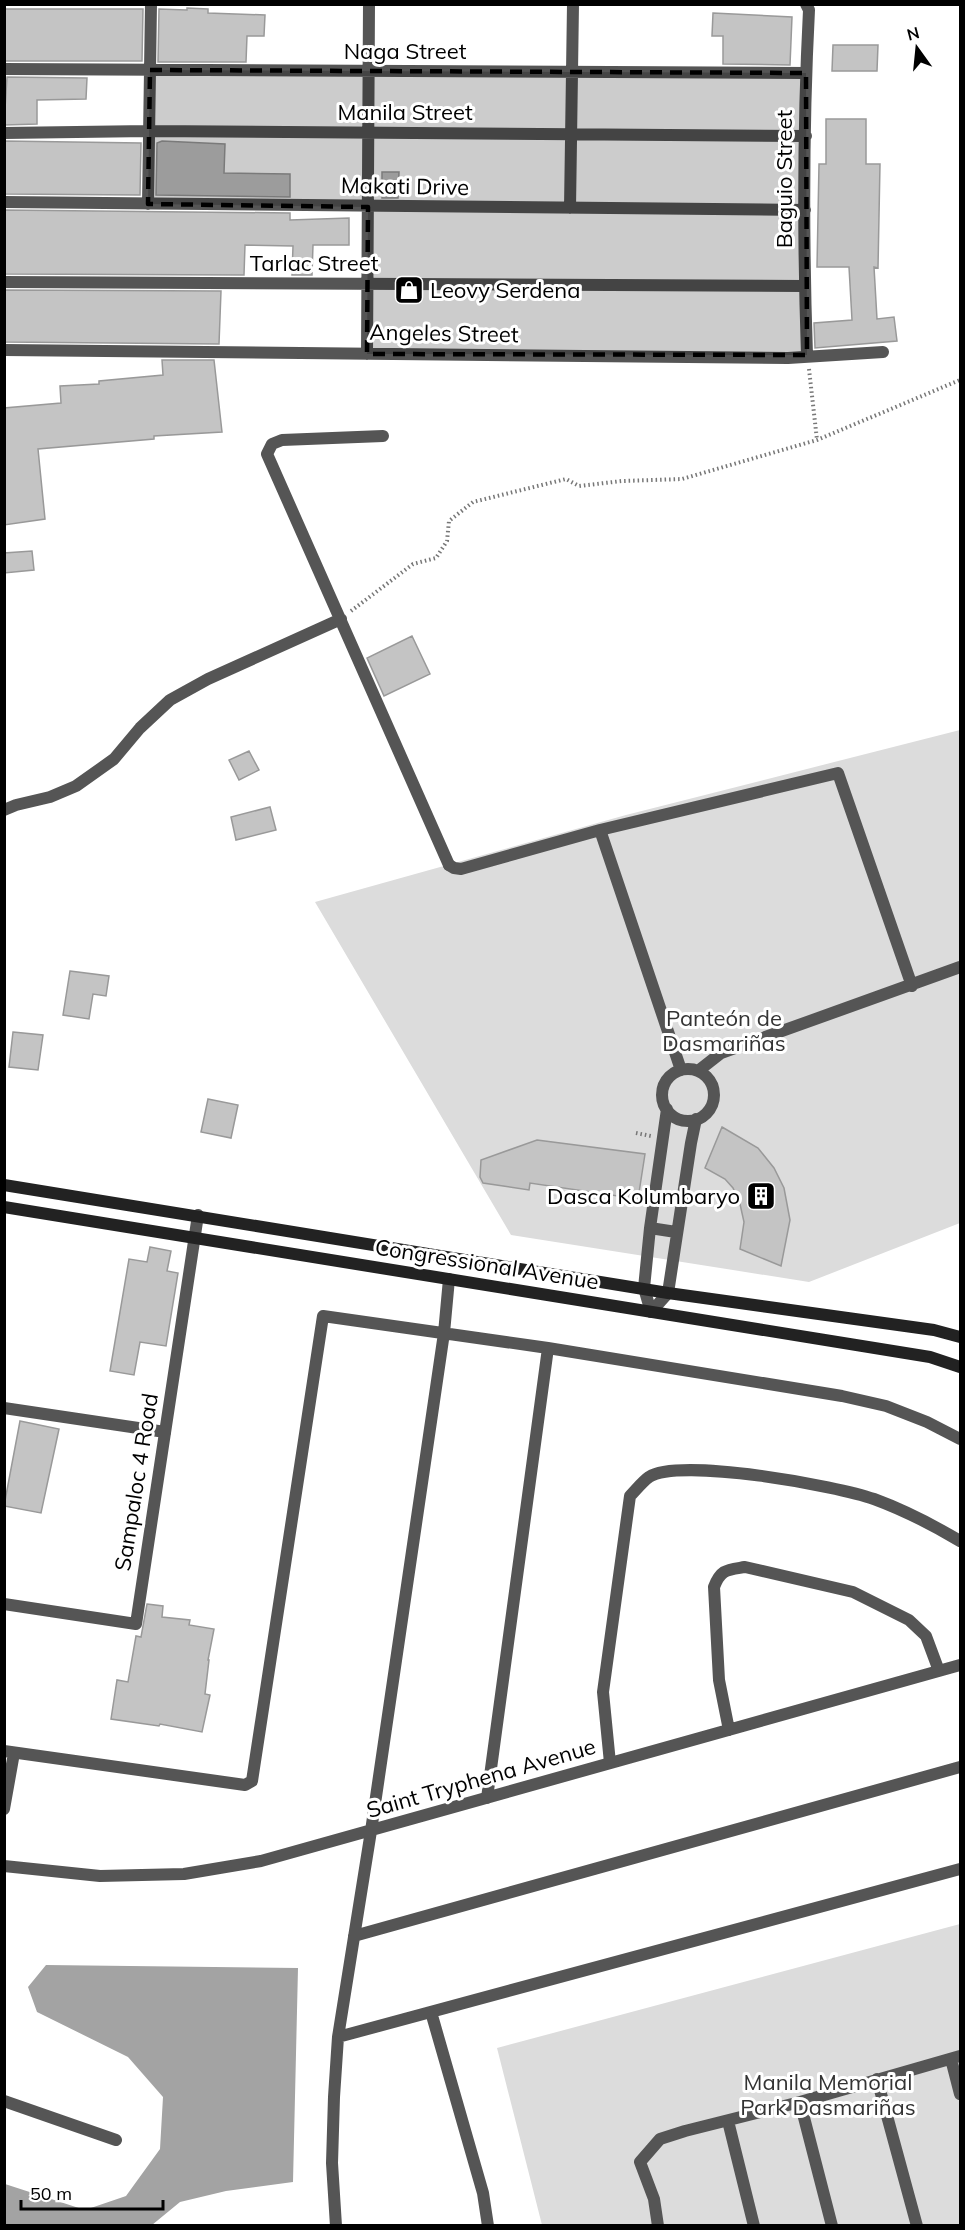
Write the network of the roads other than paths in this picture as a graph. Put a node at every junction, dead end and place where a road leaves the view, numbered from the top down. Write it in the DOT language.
graph roads {
  1 [pos="151,4"];
  2 [pos="369,4"];
  3 [pos="573,4"];
  4 [pos="806,4"];
  5 [pos="4,69"];
  6 [pos="150,70"];
  7 [pos="368,72"];
  8 [pos="572,72"];
  9 [pos="806,74"];
  10 [pos="149,131"];
  11 [pos="4,134"];
  12 [pos="368,134"];
  13 [pos="571,134"];
  14 [pos="806,136"];
  15 [pos="4,202"];
  16 [pos="148,204"];
  17 [pos="368,207"];
  18 [pos="570,208"];
  19 [pos="805,210"];
  20 [pos="4,282"];
  21 [pos="368,285"];
  22 [pos="804,286"];
  23 [pos="4,350"];
  24 [pos="883,352"];
  25 [pos="367,354"];
  26 [pos="807,355"];
  27 [pos="383,436"];
  28 [pos="341,619"];
  29 [pos="4,810"];
  30 [pos="600,830"];
  31 [pos="960,967"];
  32 [pos="912,986"];
  33 [pos="681,1070"];
  34 [pos="698,1071"];
  35 [pos="667,1109"];
  36 [pos="696,1119"];
  37 [pos="4,1185"];
  38 [pos="4,1207"];
  39 [pos="198,1215"];
  40 [pos="650,1227"];
  41 [pos="676,1232"];
  42 [pos="195,1238"];
  43 [pos="449,1279"];
  44 [pos="644,1288"];
  45 [pos="668,1293"];
  46 [pos="651,1312"];
  47 [pos="444,1333"];
  48 [pos="960,1337"];
  49 [pos="548,1348"];
  50 [pos="960,1367"];
  51 [pos="4,1408"];
  52 [pos="165,1432"];
  53 [pos="960,1438"];
  54 [pos="960,1541"];
  55 [pos="4,1604"];
  56 [pos="960,1665"];
  57 [pos="939,1671"];
  58 [pos="729,1730"];
  59 [pos="9,1752"];
  60 [pos="610,1763"];
  61 [pos="960,1767"];
  62 [pos="487,1798"];
  63 [pos="4,1809"];
  64 [pos="371,1831"];
  65 [pos="4,1866"];
  66 [pos="960,1869"];
  67 [pos="354,1936"];
  68 [pos="431,2012"];
  69 [pos="338,2037"];
  70 [pos="956,2058"];
  71 [pos="876,2079"];
  72 [pos="960,2094"];
  73 [pos="4,2101"];
  74 [pos="800,2102"];
  75 [pos="728,2121"];
  76 [pos="116,2140"];
  77 [pos="336,2226"];
  78 [pos="488,2226"];
  79 [pos="658,2226"];
  80 [pos="754,2226"];
  81 [pos="832,2226"];
  82 [pos="917,2226"];
  1 -- 6 [label="street"];
  2 -- 7 [label="street"];
  3 -- 8 [label="street"];
  4 -- 9 [label="street, Baguio Street"];
  5 -- 6 [label="street, Naga Street"];
  6 -- 7 [label="street, Naga Street"];
  6 -- 10 [label="street"];
  7 -- 8 [label="street, Naga Street"];
  7 -- 12 [label="street"];
  8 -- 9 [label="street, Naga Street"];
  8 -- 13 [label="street"];
  9 -- 14 [label="street, Baguio Street"];
  10 -- 11 [label="street, Manila Street"];
  10 -- 12 [label="street, Manila Street"];
  10 -- 16 [label="street"];
  12 -- 13 [label="street, Manila Street"];
  12 -- 17 [label="street"];
  13 -- 14 [label="street, Manila Street"];
  13 -- 18 [label="street"];
  14 -- 19 [label="street, Baguio Street"];
  15 -- 16 [label="street, Makati Drive"];
  16 -- 17 [label="street, Makati Drive"];
  17 -- 18 [label="street, Makati Drive"];
  17 -- 21 [label="street"];
  18 -- 19 [label="street, Makati Drive"];
  19 -- 22 [label="street, Baguio Street"];
  20 -- 21 [label="street, Tarlac Street"];
  21 -- 22 [label="street, Tarlac Street"];
  21 -- 25 [label="street"];
  22 -- 26 [label="street, Baguio Street"];
  23 -- 25 [label="street, Angeles Street"];
  24 -- 26 [label="street, Angeles Street"];
  25 -- 26 [label="street, Angeles Street"];
  27 -- 28 [label="street"];
  28 -- 29 [label="street"];
  28 -- 30 [label="street"];
  30 -- 32 [label="street"];
  30 -- 33 [label="street"];
  31 -- 32 [label="street"];
  32 -- 34 [label="street"];
  33 -- 34 [label="street"];
  33 -- 35 [label="street"];
  34 -- 36 [label="street"];
  35 -- 36 [label="street"];
  35 -- 40 [label="street"];
  36 -- 41 [label="street"];
  37 -- 39 [label="main road, Congressional Avenue"];
  38 -- 42 [label="main road, Congressional Avenue"];
  39 -- 42 [label="street, Sampaloc 4 Road"];
  39 -- 44 [label="main road, Congressional Avenue"];
  40 -- 41 [label="street"];
  40 -- 44 [label="street"];
  41 -- 45 [label="street"];
  42 -- 43 [label="main road, Congressional Avenue"];
  42 -- 52 [label="street, Sampaloc 4 Road"];
  43 -- 46 [label="main road, Congressional Avenue"];
  43 -- 47 [label="street"];
  44 -- 45 [label="main road, Congressional Avenue"];
  44 -- 46 [label="street"];
  45 -- 46 [label="street"];
  45 -- 48 [label="main road, Congressional Avenue"];
  46 -- 50 [label="main road, Congressional Avenue"];
  47 -- 49 [label="street"];
  47 -- 59 [label="street"];
  47 -- 64 [label="street"];
  49 -- 53 [label="street"];
  49 -- 62 [label="street"];
  51 -- 52 [label="street"];
  52 -- 55 [label="street, Sampaloc 4 Road"];
  54 -- 60 [label="street"];
  56 -- 57 [label="street, Saint Tryphena Avenue"];
  57 -- 58 [label="street, Saint Tryphena Avenue"];
  57 -- 58 [label="street"];
  58 -- 60 [label="street, Saint Tryphena Avenue"];
  59 -- 63 [label="street"];
  60 -- 62 [label="street, Saint Tryphena Avenue"];
  61 -- 67 [label="street"];
  62 -- 64 [label="street, Saint Tryphena Avenue"];
  64 -- 65 [label="street, Saint Tryphena Avenue"];
  64 -- 67 [label="street"];
  66 -- 68 [label="street"];
  67 -- 69 [label="street"];
  68 -- 69 [label="street"];
  68 -- 78 [label="street"];
  69 -- 77 [label="street"];
  70 -- 71 [label="street"];
  70 -- 72 [label="street"];
  71 -- 74 [label="street"];
  71 -- 82 [label="street"];
  73 -- 76 [label="street"];
  74 -- 75 [label="street"];
  74 -- 81 [label="street"];
  75 -- 79 [label="street"];
  75 -- 80 [label="street"];
}
